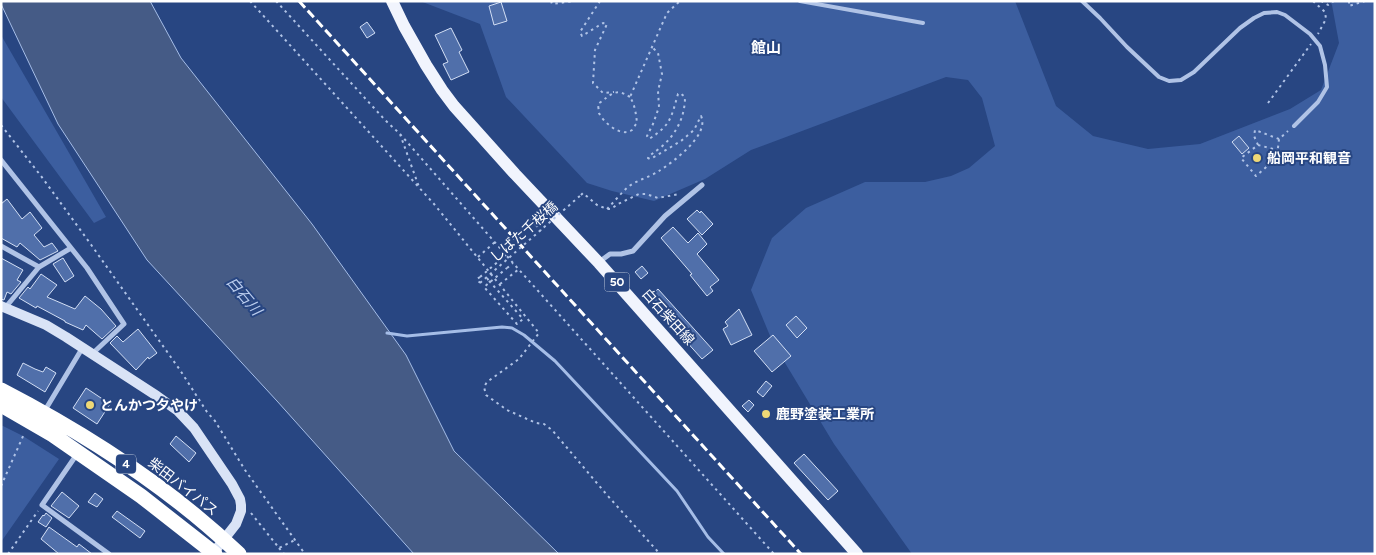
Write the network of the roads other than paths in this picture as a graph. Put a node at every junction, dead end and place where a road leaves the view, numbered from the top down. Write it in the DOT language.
graph roads {
  1 [pos="392,1"];
  2 [pos="800,1"];
  3 [pos="1082,1"];
  4 [pos="923,23"];
  5 [pos="1294,126"];
  6 [pos="1,160"];
  7 [pos="702,185"];
  8 [pos="1,246"];
  9 [pos="71,248"];
  10 [pos="599,263"];
  11 [pos="39,266"];
  12 [pos="3,307"];
  13 [pos="83,347"];
  14 [pos="92,354"];
  15 [pos="1,390"];
  16 [pos="1,405"];
  17 [pos="44,413"];
  18 [pos="78,452"];
  19 [pos="224,539"];
  20 [pos="214,553"];
  21 [pos="109,554"];
  22 [pos="239,554"];
  23 [pos="857,554"];
  1 -- 10 [label="main road, 白石柴田線 / 50"];
  2 -- 4 [label="lane"];
  3 -- 5 [label="lane"];
  6 -- 9 [label="street"];
  7 -- 10 [label="street"];
  8 -- 11 [label="street"];
  9 -- 11 [label="street"];
  9 -- 14 [label="street"];
  10 -- 23 [label="main road, 白石柴田線 / 50"];
  11 -- 12 [label="street"];
  12 -- 13 [label="street"];
  13 -- 14 [label="street"];
  13 -- 17 [label="street"];
  14 -- 19 [label="street"];
  15 -- 17 [label="highway, 柴田バイパス / 4"];
  16 -- 18 [label="highway, 4"];
  17 -- 19 [label="highway, 柴田バイパス / 4"];
  18 -- 20 [label="highway, 4"];
  18 -- 21 [label="street"];
  19 -- 20 [label="street"];
  19 -- 22 [label="highway, 柴田バイパス / 4"];
}
